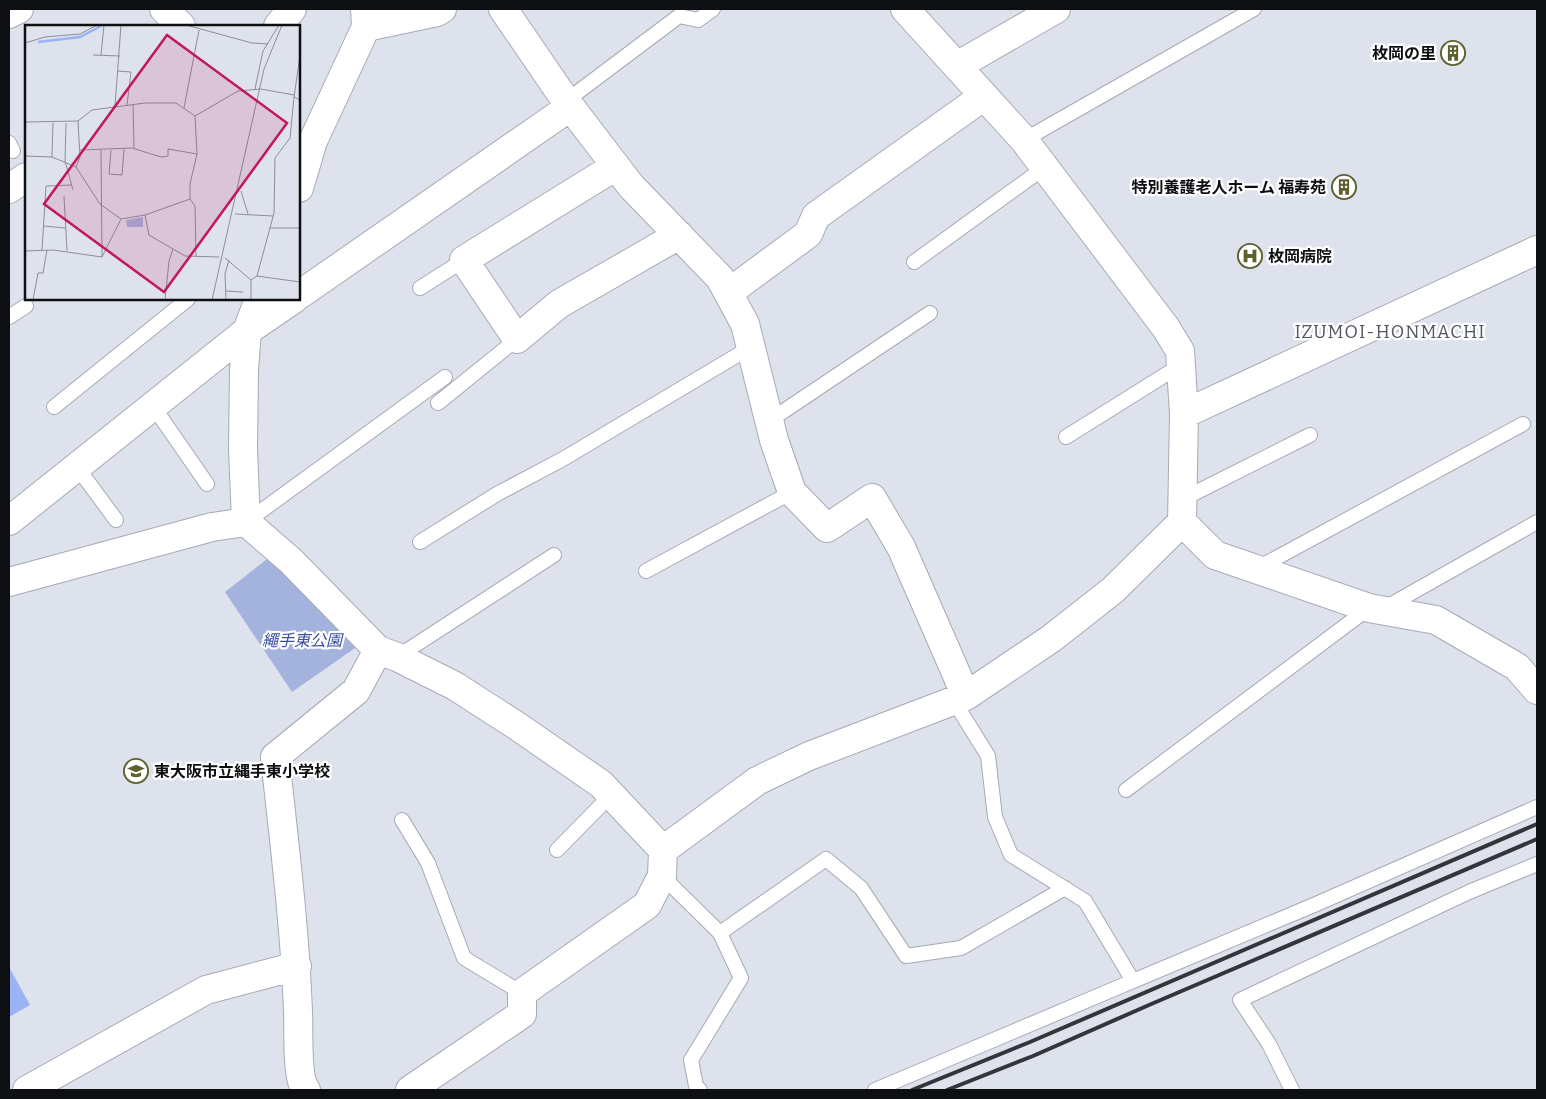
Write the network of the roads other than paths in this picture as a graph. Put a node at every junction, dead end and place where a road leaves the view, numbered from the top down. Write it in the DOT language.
graph roads {
  1 [pos="19,9"];
  2 [pos="164,9"];
  3 [pos="292,9"];
  4 [pos="442,9"];
  5 [pos="503,9"];
  6 [pos="713,9"];
  7 [pos="905,9"];
  8 [pos="1056,9"];
  9 [pos="1254,9"];
  10 [pos="9,14"];
  11 [pos="365,18"];
  12 [pos="180,25"];
  13 [pos="279,25"];
  14 [pos="957,66"];
  15 [pos="984,96"];
  16 [pos="568,104"];
  17 [pos="1024,140"];
  18 [pos="616,166"];
  19 [pos="1045,167"];
  20 [pos="25,178"];
  21 [pos="300,183"];
  22 [pos="9,189"];
  23 [pos="679,236"];
  24 [pos="1537,250"];
  25 [pos="464,260"];
  26 [pos="914,262"];
  27 [pos="420,288"];
  28 [pos="728,293"];
  29 [pos="300,294"];
  30 [pos="187,300"];
  31 [pos="259,300"];
  32 [pos="293,300"];
  33 [pos="26,306"];
  34 [pos="930,313"];
  35 [pos="9,317"];
  36 [pos="247,331"];
  37 [pos="517,339"];
  38 [pos="751,347"];
  39 [pos="1181,365"];
  40 [pos="445,377"];
  41 [pos="438,403"];
  42 [pos="153,406"];
  43 [pos="54,407"];
  44 [pos="1184,414"];
  45 [pos="769,421"];
  46 [pos="1523,424"];
  47 [pos="1310,436"];
  48 [pos="1066,437"];
  49 [pos="77,467"];
  50 [pos="207,484"];
  51 [pos="792,492"];
  52 [pos="1183,511"];
  53 [pos="116,520"];
  54 [pos="9,521"];
  55 [pos="246,522"];
  56 [pos="1537,522"];
  57 [pos="420,542"];
  58 [pos="554,555"];
  59 [pos="1256,569"];
  60 [pos="646,571"];
  61 [pos="9,582"];
  62 [pos="1375,609"];
  63 [pos="387,653"];
  64 [pos="1537,690"];
  65 [pos="960,699"];
  66 [pos="1126,790"];
  67 [pos="611,795"];
  68 [pos="1537,807"];
  69 [pos="402,820"];
  70 [pos="557,850"];
  71 [pos="662,863"];
  72 [pos="1537,864"];
  73 [pos="1065,888"];
  74 [pos="720,933"];
  75 [pos="297,966"];
  76 [pos="1133,981"];
  77 [pos="522,993"];
  78 [pos="28,1090"];
  79 [pos="306,1090"];
  80 [pos="410,1090"];
  81 [pos="700,1090"];
  82 [pos="875,1090"];
  83 [pos="1292,1090"];
  1 -- 10 [label="street"];
  2 -- 12 [label="street"];
  3 -- 13 [label="street"];
  4 -- 11 [label="street"];
  5 -- 16 [label="street"];
  6 -- 16 [label="lane"];
  7 -- 14 [label="street"];
  8 -- 14 [label="street"];
  9 -- 17 [label="lane"];
  11 -- 21 [label="street"];
  14 -- 15 [label="street"];
  15 -- 17 [label="street"];
  15 -- 28 [label="street"];
  16 -- 18 [label="street"];
  16 -- 29 [label="street"];
  17 -- 19 [label="street"];
  18 -- 23 [label="street"];
  18 -- 25 [label="street"];
  19 -- 26 [label="lane"];
  19 -- 39 [label="street"];
  20 -- 22 [label="street"];
  23 -- 28 [label="street"];
  23 -- 37 [label="street"];
  24 -- 44 [label="street"];
  25 -- 27 [label="lane"];
  25 -- 37 [label="street"];
  28 -- 38 [label="street"];
  30 -- 43 [label="lane"];
  31 -- 36 [label="street"];
  32 -- 36 [label="street"];
  33 -- 35 [label="lane"];
  34 -- 45 [label="lane"];
  36 -- 42 [label="street"];
  36 -- 55 [label="street"];
  37 -- 41 [label="lane"];
  38 -- 45 [label="street"];
  38 -- 57 [label="lane"];
  39 -- 44 [label="street"];
  39 -- 48 [label="lane"];
  40 -- 55 [label="lane"];
  42 -- 49 [label="street"];
  42 -- 50 [label="lane"];
  44 -- 52 [label="street"];
  45 -- 51 [label="street"];
  46 -- 59 [label="lane"];
  47 -- 52 [label="lane"];
  49 -- 53 [label="lane"];
  49 -- 54 [label="street"];
  51 -- 60 [label="lane"];
  51 -- 65 [label="street"];
  52 -- 59 [label="street"];
  52 -- 65 [label="street"];
  55 -- 61 [label="street"];
  55 -- 63 [label="street"];
  56 -- 62 [label="lane"];
  58 -- 63 [label="lane"];
  59 -- 62 [label="street"];
  62 -- 64 [label="street"];
  62 -- 66 [label="lane"];
  63 -- 67 [label="street"];
  63 -- 75 [label="street"];
  65 -- 71 [label="street"];
  65 -- 73 [label="lane"];
  67 -- 70 [label="lane"];
  67 -- 71 [label="street"];
  68 -- 76 [label="lane"];
  69 -- 77 [label="lane"];
  71 -- 74 [label="lane"];
  71 -- 77 [label="street"];
  72 -- 83 [label="lane"];
  73 -- 74 [label="lane"];
  73 -- 76 [label="lane"];
  74 -- 81 [label="lane"];
  75 -- 78 [label="street"];
  75 -- 79 [label="street"];
  76 -- 82 [label="lane"];
  77 -- 80 [label="street"];
}
